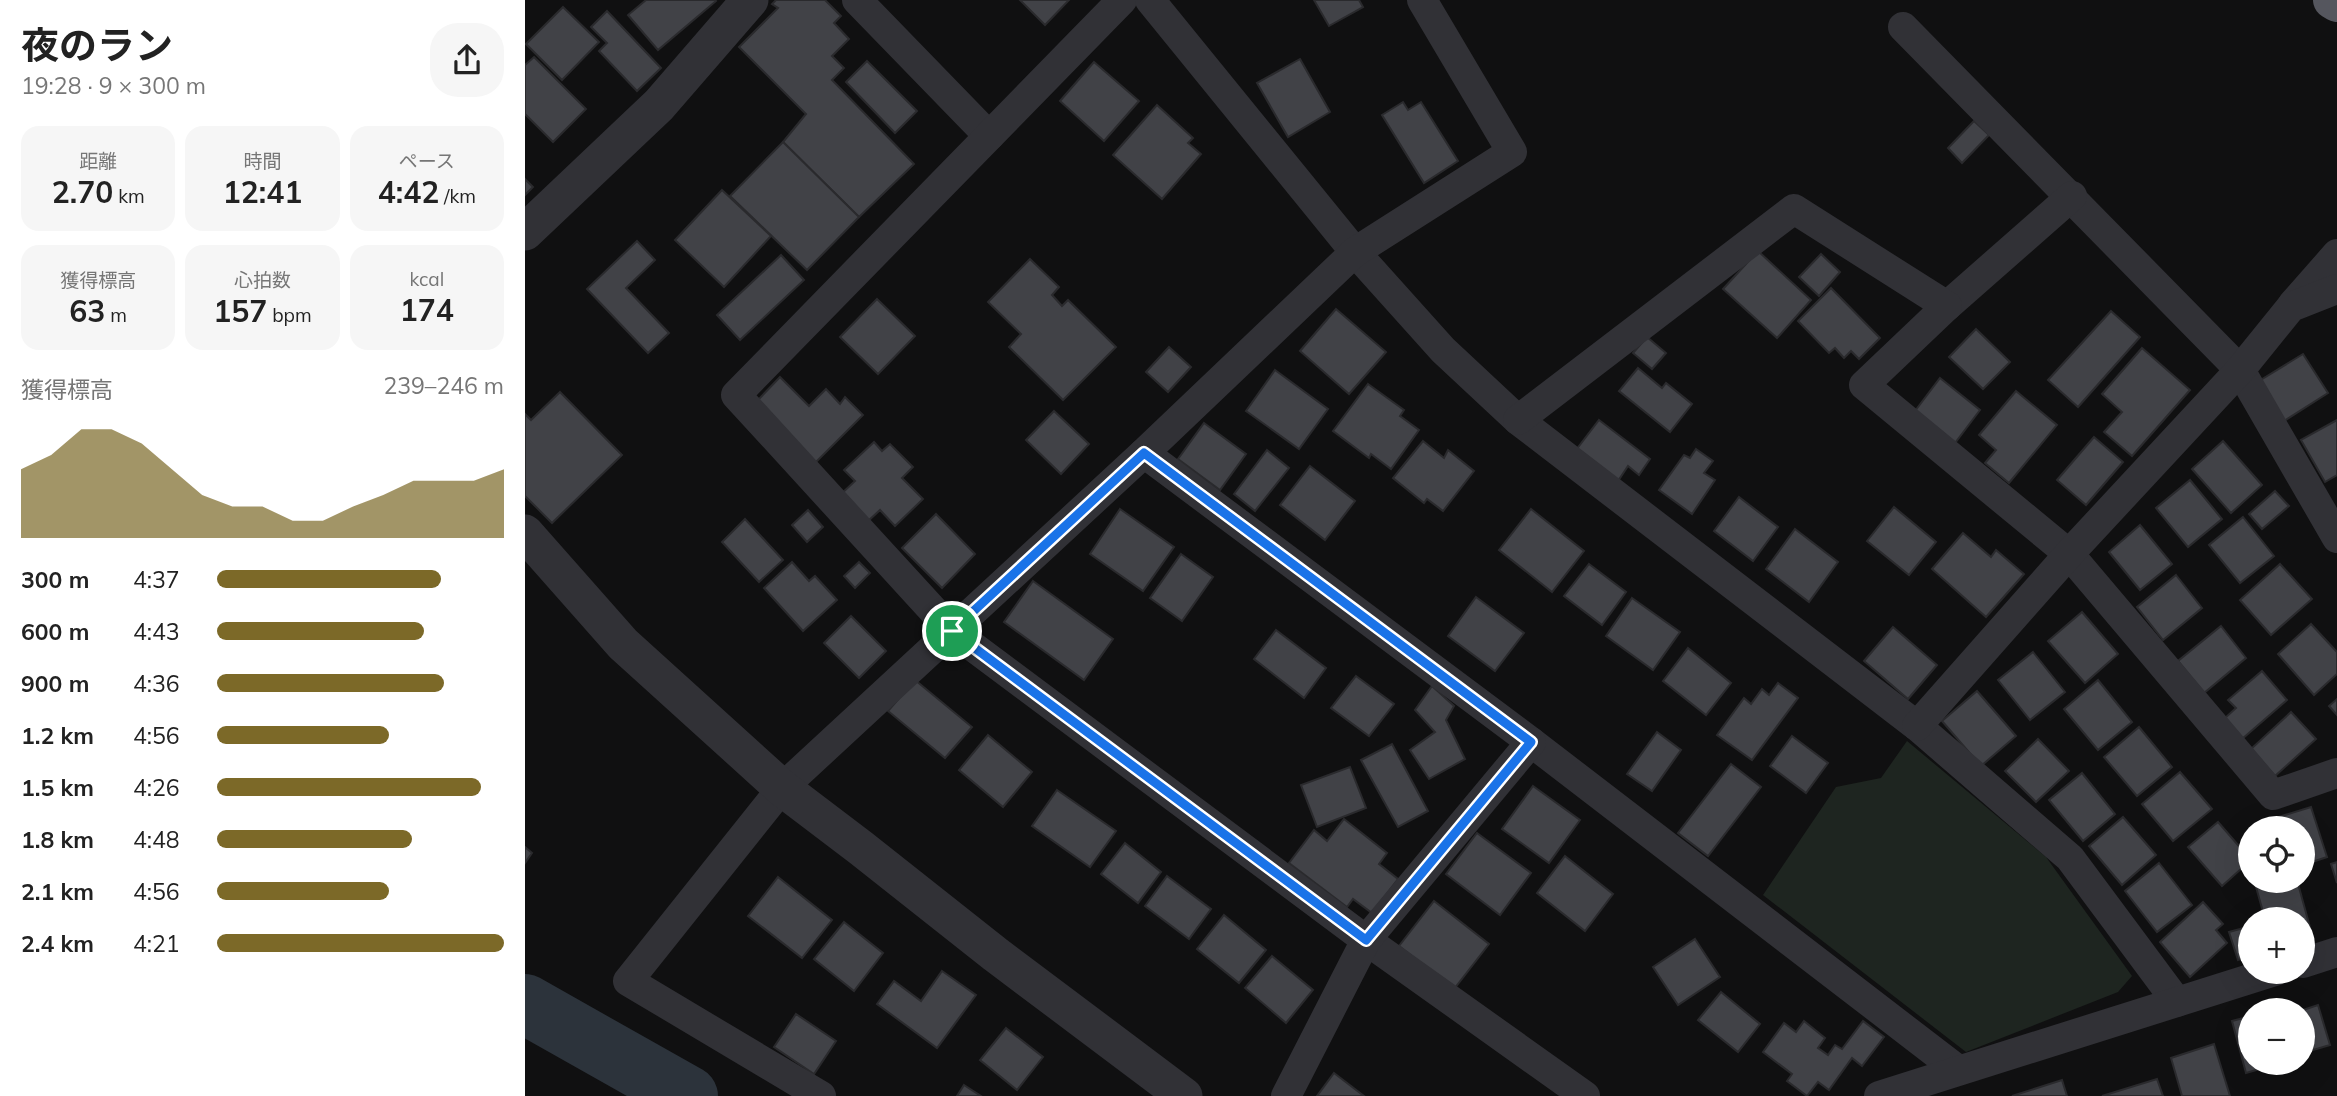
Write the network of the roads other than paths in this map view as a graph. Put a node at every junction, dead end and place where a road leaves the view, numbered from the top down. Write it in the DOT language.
graph roads {
  1 [pos="750,0"];
  2 [pos="857,0"];
  3 [pos="1122,0"];
  4 [pos="1150,0"];
  5 [pos="1422,0"];
  6 [pos="2332,0"];
  7 [pos="2337,3"];
  8 [pos="1903,27"];
  9 [pos="989,136"];
  10 [pos="2072,196"];
  11 [pos="525,232"];
  12 [pos="1356,252"];
  13 [pos="2337,254"];
  14 [pos="2337,289"];
  15 [pos="1947,306"];
  16 [pos="2291,307"];
  17 [pos="2240,370"];
  18 [pos="1518,420"];
  19 [pos="1144,453"];
  20 [pos="525,533"];
  21 [pos="2337,538"];
  22 [pos="2069,554"];
  23 [pos="952,631"];
  24 [pos="1917,726"];
  25 [pos="1531,742"];
  26 [pos="2337,773"];
  27 [pos="782,788"];
  28 [pos="1366,940"];
  29 [pos="2337,952"];
  30 [pos="2315,958"];
  31 [pos="2238,983"];
  32 [pos="2176,1002"];
  33 [pos="1958,1070"];
  34 [pos="821,1096"];
  35 [pos="1184,1096"];
  36 [pos="1286,1096"];
  37 [pos="1585,1096"];
  38 [pos="1879,1096"];
  1 -- 11 [label="street"];
  2 -- 9 [label="street"];
  3 -- 9 [label="street"];
  4 -- 12 [label="street"];
  5 -- 12 [label="street"];
  6 -- 7 [label="highway"];
  8 -- 10 [label="street"];
  9 -- 23 [label="street"];
  10 -- 15 [label="street"];
  10 -- 17 [label="street"];
  12 -- 18 [label="street"];
  12 -- 19 [label="street"];
  13 -- 16 [label="street"];
  14 -- 16 [label="street"];
  15 -- 18 [label="street"];
  15 -- 22 [label="street"];
  16 -- 17 [label="street"];
  17 -- 21 [label="street"];
  17 -- 22 [label="street"];
  18 -- 24 [label="street"];
  19 -- 23 [label="street"];
  19 -- 25 [label="street"];
  20 -- 27 [label="street"];
  22 -- 24 [label="street"];
  22 -- 26 [label="street"];
  23 -- 27 [label="street"];
  23 -- 28 [label="street"];
  24 -- 32 [label="street"];
  25 -- 28 [label="street"];
  25 -- 33 [label="street"];
  27 -- 34 [label="street"];
  27 -- 35 [label="street"];
  28 -- 36 [label="street"];
  28 -- 37 [label="street"];
  29 -- 30 [label="street"];
  31 -- 32 [label="street"];
  32 -- 33 [label="street"];
  33 -- 38 [label="street"];
}
